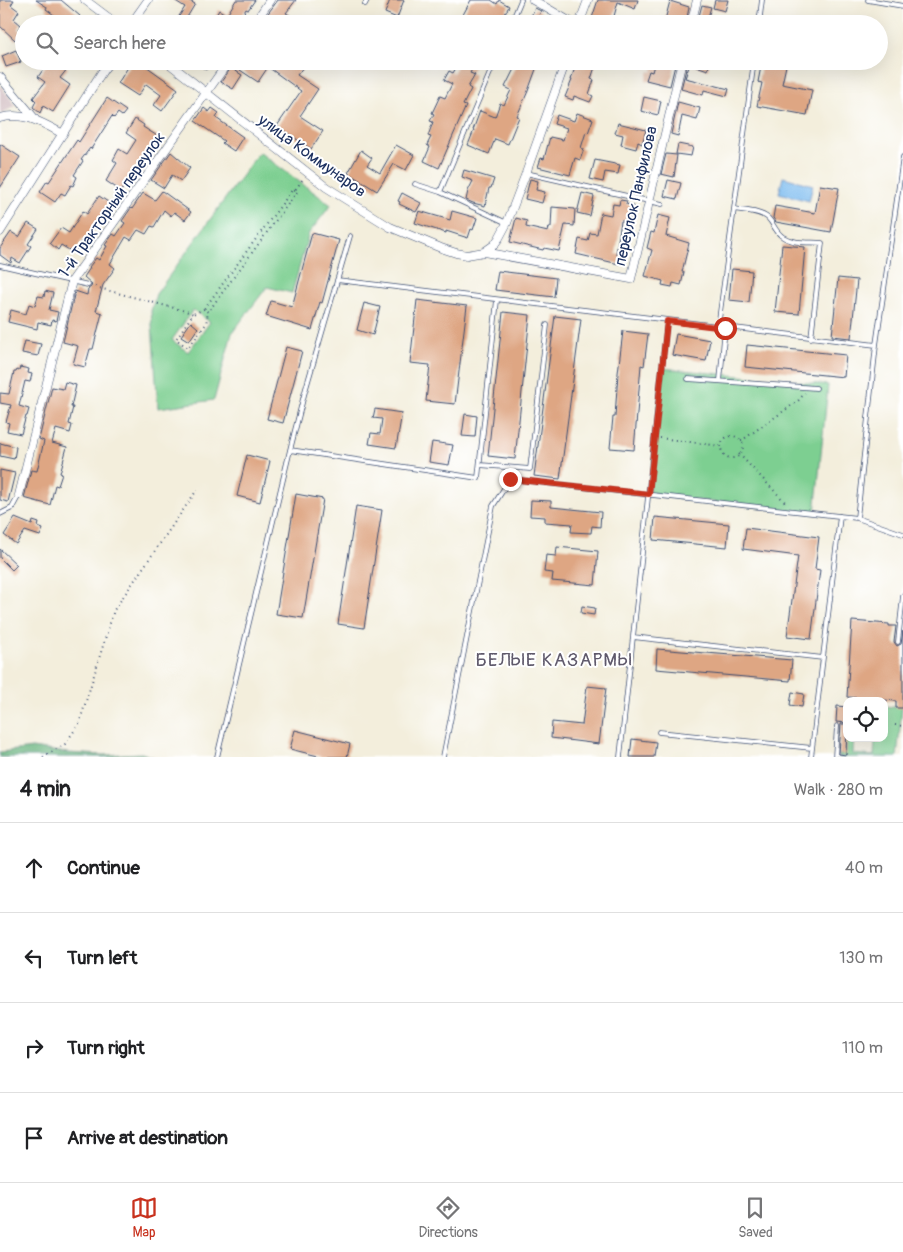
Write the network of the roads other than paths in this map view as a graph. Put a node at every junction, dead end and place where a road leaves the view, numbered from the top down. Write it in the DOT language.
graph roads {
  1 [pos="85,0"];
  2 [pos="148,0"];
  3 [pos="270,0"];
  4 [pos="521,0"];
  5 [pos="533,0"];
  6 [pos="588,0"];
  7 [pos="696,0"];
  8 [pos="762,0"];
  9 [pos="868,0"];
  10 [pos="903,6"];
  11 [pos="105,15"];
  12 [pos="137,15"];
  13 [pos="260,15"];
  14 [pos="515,15"];
  15 [pos="559,15"];
  16 [pos="582,15"];
  17 [pos="692,15"];
  18 [pos="760,15"];
  19 [pos="104,70"];
  20 [pos="178,70"];
  21 [pos="223,70"];
  22 [pos="491,70"];
  23 [pos="563,70"];
  24 [pos="680,70"];
  25 [pos="753,70"];
  26 [pos="0,77"];
  27 [pos="207,93"];
  28 [pos="0,118"];
  29 [pos="35,119"];
  30 [pos="63,134"];
  31 [pos="903,157"];
  32 [pos="526,173"];
  33 [pos="415,184"];
  34 [pos="440,192"];
  35 [pos="649,201"];
  36 [pos="662,204"];
  37 [pos="734,209"];
  38 [pos="507,224"];
  39 [pos="0,232"];
  40 [pos="350,236"];
  41 [pos="484,252"];
  42 [pos="0,265"];
  43 [pos="338,280"];
  44 [pos="72,281"];
  45 [pos="88,285"];
  46 [pos="497,300"];
  47 [pos="667,321"];
  48 [pos="546,326"];
  49 [pos="718,327"];
  50 [pos="725,328"];
  51 [pos="811,338"];
  52 [pos="876,345"];
  53 [pos="688,379"];
  54 [pos="720,381"];
  55 [pos="816,388"];
  56 [pos="290,450"];
  57 [pos="480,465"];
  58 [pos="649,494"];
  59 [pos="19,495"];
  60 [pos="0,514"];
  61 [pos="840,516"];
  62 [pos="856,518"];
  63 [pos="903,534"];
  64 [pos="903,596"];
  65 [pos="634,638"];
  66 [pos="898,642"];
  67 [pos="823,658"];
  68 [pos="837,726"];
  69 [pos="659,732"];
  70 [pos="812,748"];
  71 [pos="217,757"];
  72 [pos="443,757"];
  73 [pos="620,757"];
  74 [pos="811,757"];
  75 [pos="835,757"];
  1 -- 11 [label="street"];
  2 -- 12 [label="street"];
  3 -- 13 [label="street"];
  4 -- 14 [label="lane"];
  5 -- 15 [label="street"];
  6 -- 16 [label="street"];
  7 -- 17 [label="street"];
  8 -- 18 [label="lane"];
  9 -- 10 [label="lane"];
  19 -- 30 [label="street"];
  20 -- 27 [label="street, улица Коммунаров"];
  21 -- 27 [label="street, 1-й Тракторный переулок"];
  22 -- 34 [label="lane"];
  23 -- 32 [label="street"];
  24 -- 35 [label="street, переулок Панфилова"];
  25 -- 37 [label="lane"];
  26 -- 29 [label="street"];
  27 -- 41 [label="street, улица Коммунаров"];
  27 -- 44 [label="street, 1-й Тракторный переулок"];
  28 -- 29 [label="street"];
  29 -- 30 [label="street"];
  30 -- 39 [label="street"];
  31 -- 52 [label="lane"];
  32 -- 35 [label="lane"];
  32 -- 38 [label="street"];
  33 -- 34 [label="lane"];
  34 -- 38 [label="lane"];
  35 -- 36 [label="lane"];
  35 -- 41 [label="street, переулок Панфилова"];
  37 -- 49 [label="lane"];
  37 -- 51 [label="lane"];
  38 -- 41 [label="street"];
  40 -- 43 [label="lane"];
  42 -- 44 [label="lane"];
  43 -- 46 [label="lane"];
  43 -- 56 [label="lane"];
  44 -- 45 [label="lane"];
  44 -- 59 [label="street, 1-й Тракторный переулок"];
  46 -- 47 [label="lane"];
  46 -- 57 [label="lane"];
  47 -- 49 [label="lane"];
  47 -- 58 [label="lane"];
  48 -- 57 [label="lane"];
  49 -- 50 [label="lane"];
  50 -- 51 [label="lane"];
  50 -- 54 [label="lane"];
  51 -- 52 [label="lane"];
  52 -- 62 [label="lane"];
  53 -- 54 [label="lane"];
  54 -- 55 [label="lane"];
  56 -- 57 [label="lane"];
  56 -- 71 [label="lane"];
  58 -- 61 [label="lane"];
  58 -- 65 [label="lane"];
  58 -- 72 [label="lane"];
  59 -- 60 [label="lane, 1-й Тракторный переулок"];
  61 -- 62 [label="lane"];
  61 -- 67 [label="lane"];
  62 -- 63 [label="lane"];
  64 -- 66 [label="lane"];
  65 -- 67 [label="lane"];
  65 -- 73 [label="lane"];
  67 -- 70 [label="lane"];
  68 -- 75 [label="lane"];
  69 -- 70 [label="lane"];
  70 -- 74 [label="lane"];
}
